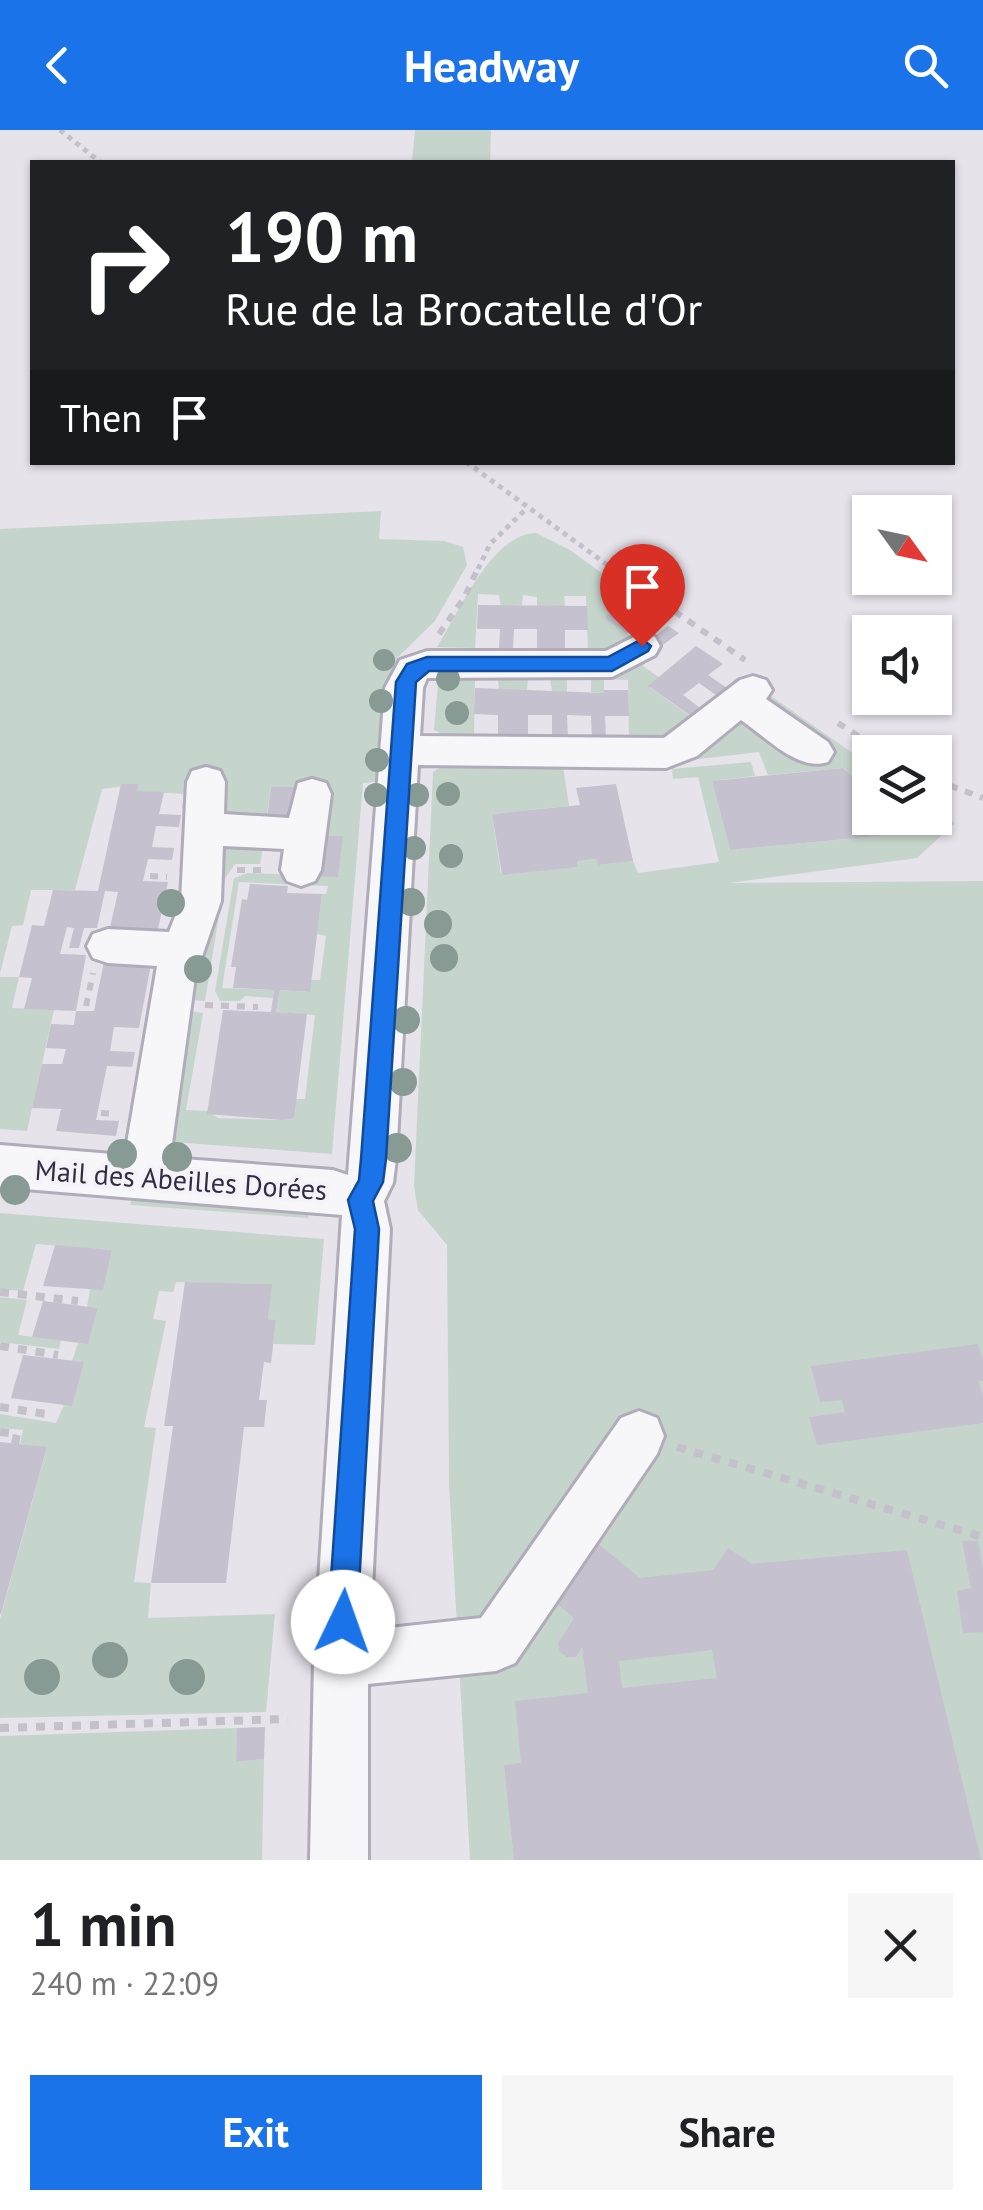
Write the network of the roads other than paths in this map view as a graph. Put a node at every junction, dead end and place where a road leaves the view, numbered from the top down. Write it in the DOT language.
graph roads {
  1 [pos="642,646"];
  2 [pos="824,736"];
  3 [pos="400,750"];
  4 [pos="206,782"];
  5 [pos="312,794"];
  6 [pos="204,829"];
  7 [pos="108,946"];
  8 [pos="184,950"];
  9 [pos="0,1166"];
  10 [pos="144,1176"];
  11 [pos="360,1200"];
  12 [pos="639,1436"];
  13 [pos="340,1660"];
  14 [pos="339,1860"];
  1 -- 3 [label="street"];
  2 -- 3 [label="street"];
  3 -- 11 [label="street"];
  4 -- 6 [label="street"];
  5 -- 6 [label="street"];
  6 -- 8 [label="street"];
  7 -- 8 [label="street"];
  8 -- 10 [label="street"];
  9 -- 10 [label="street, Mail des Abeilles Dorées"];
  10 -- 11 [label="street, Mail des Abeilles Dorées"];
  11 -- 13 [label="street"];
  12 -- 13 [label="street"];
  13 -- 14 [label="street"];
}
